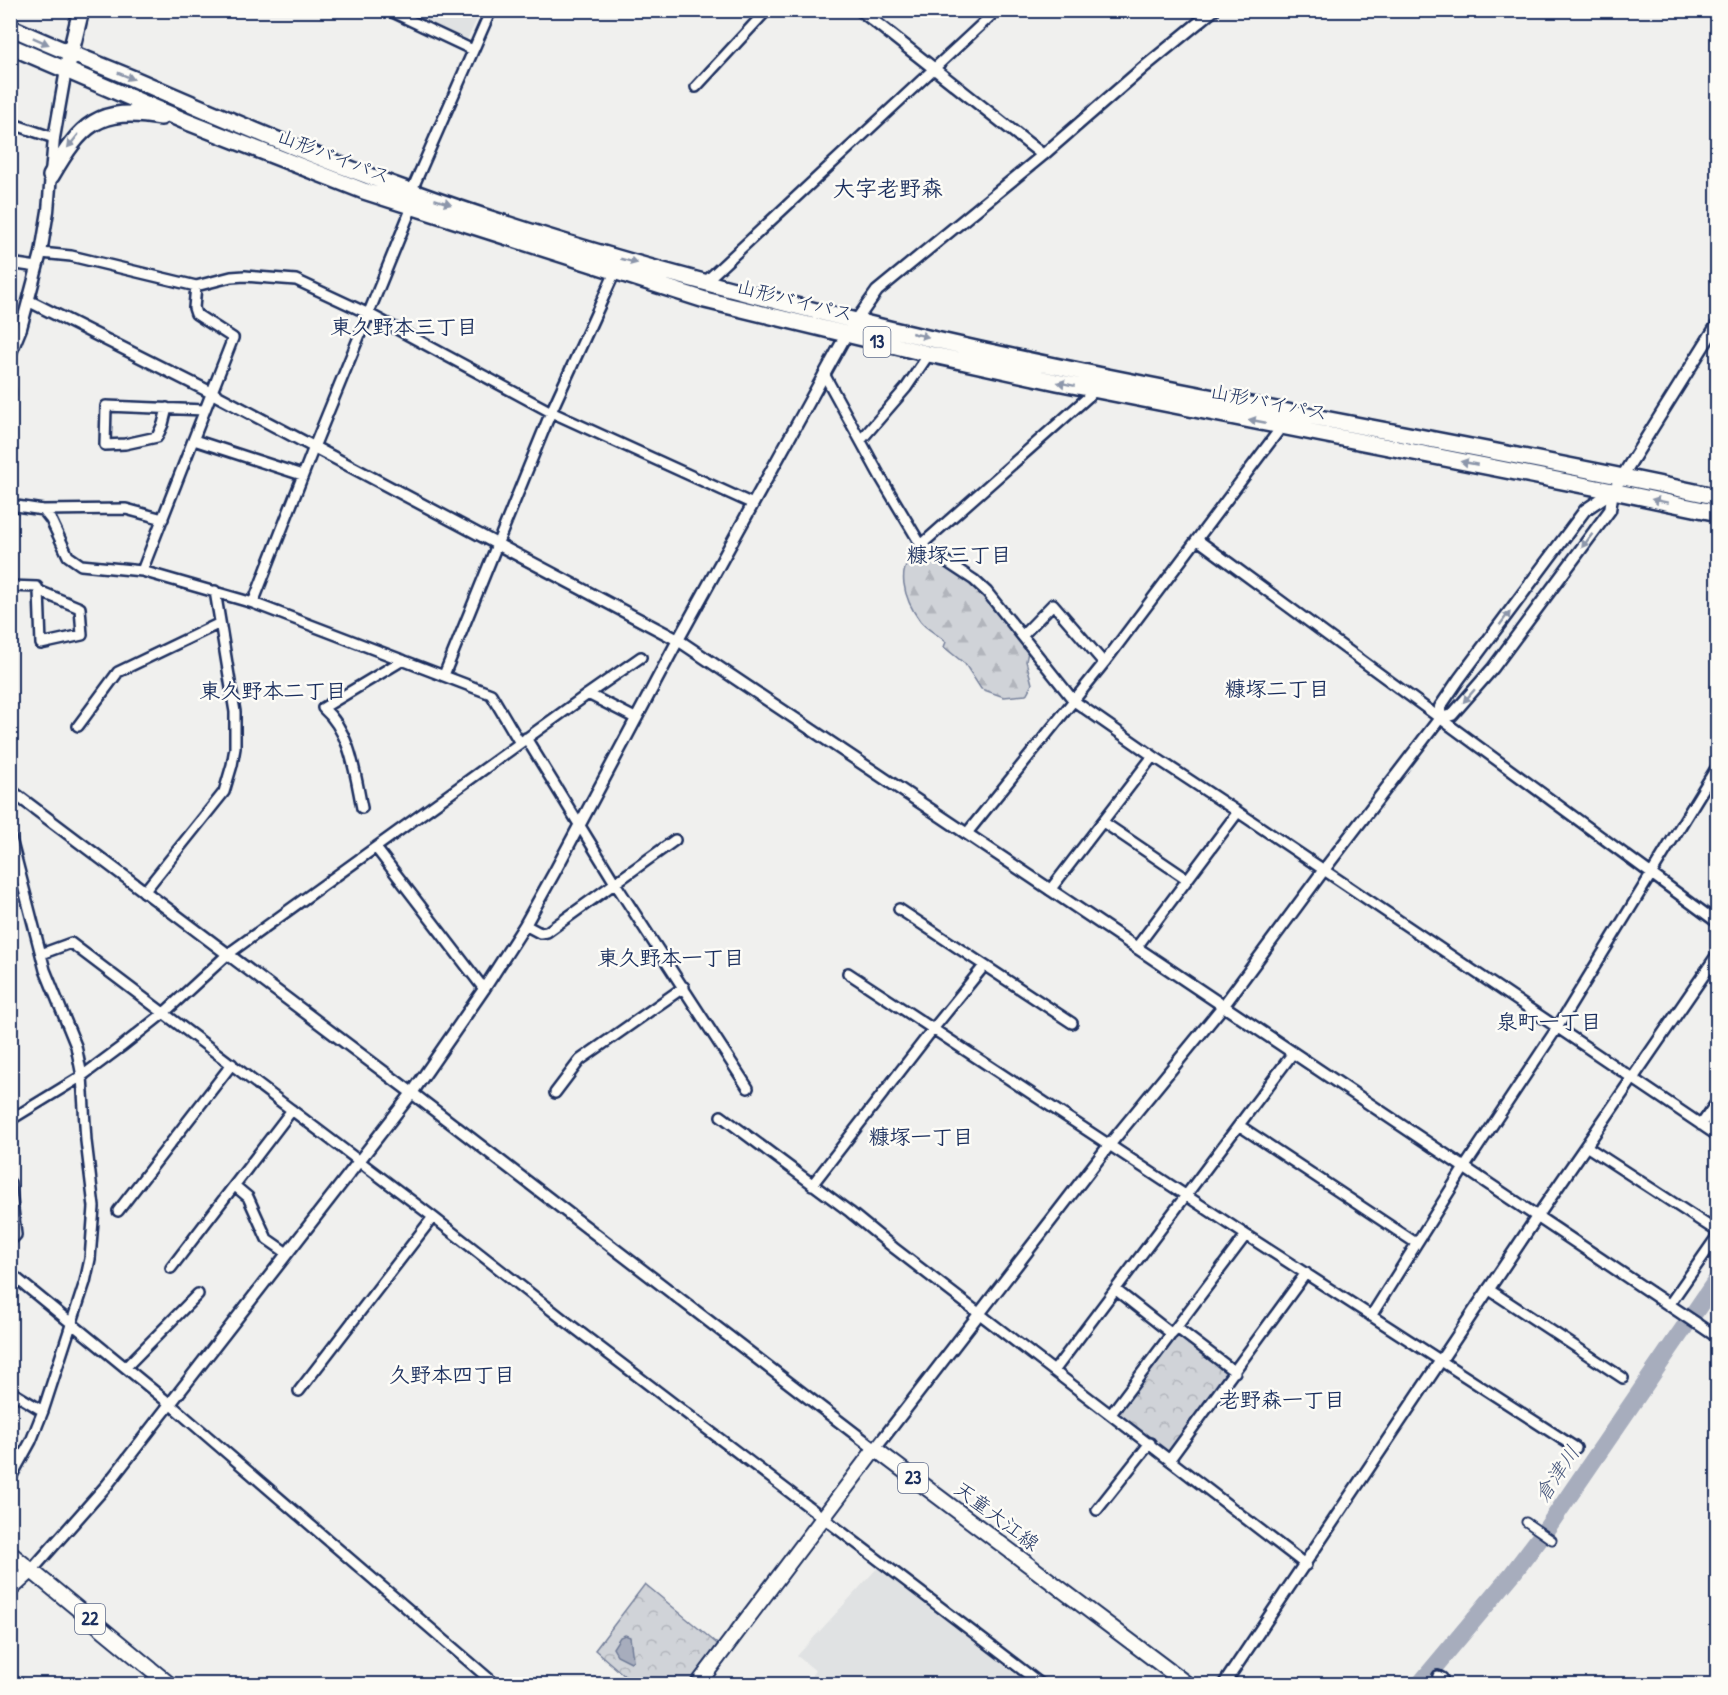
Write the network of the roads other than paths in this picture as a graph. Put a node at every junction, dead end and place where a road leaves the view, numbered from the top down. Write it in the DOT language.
graph roads {
  1 [pos="81,10"];
  2 [pos="388,10"];
  3 [pos="491,10"];
  4 [pos="767,10"];
  5 [pos="860,10"];
  6 [pos="997,10"];
  7 [pos="1215,10"];
  8 [pos="10,27"];
  9 [pos="10,46"];
  10 [pos="473,50"];
  11 [pos="71,55"];
  12 [pos="934,69"];
  13 [pos="66,70"];
  14 [pos="696,87"];
  15 [pos="185,121"];
  16 [pos="10,123"];
  17 [pos="54,138"];
  18 [pos="1043,155"];
  19 [pos="51,176"];
  20 [pos="411,200"];
  21 [pos="41,253"];
  22 [pos="10,263"];
  23 [pos="37,267"];
  24 [pos="615,272"];
  25 [pos="705,282"];
  26 [pos="196,286"];
  27 [pos="29,301"];
  28 [pos="369,314"];
  29 [pos="856,321"];
  30 [pos="1718,323"];
  31 [pos="846,335"];
  32 [pos="929,354"];
  33 [pos="10,355"];
  34 [pos="824,374"];
  35 [pos="1096,390"];
  36 [pos="212,393"];
  37 [pos="166,408"];
  38 [pos="205,410"];
  39 [pos="551,412"];
  40 [pos="1283,425"];
  41 [pos="194,440"];
  42 [pos="861,440"];
  43 [pos="314,447"];
  44 [pos="302,475"];
  45 [pos="1622,476"];
  46 [pos="1613,490"];
  47 [pos="1718,497"];
  48 [pos="753,504"];
  49 [pos="10,505"];
  50 [pos="44,510"];
  51 [pos="1718,513"];
  52 [pos="163,519"];
  53 [pos="1197,540"];
  54 [pos="499,545"];
  55 [pos="921,545"];
  56 [pos="142,571"];
  57 [pos="10,586"];
  58 [pos="39,591"];
  59 [pos="216,591"];
  60 [pos="253,603"];
  61 [pos="220,623"];
  62 [pos="1023,635"];
  63 [pos="678,640"];
  64 [pos="641,657"];
  65 [pos="403,660"];
  66 [pos="1104,663"];
  67 [pos="444,675"];
  68 [pos="588,694"];
  69 [pos="1074,701"];
  70 [pos="635,718"];
  71 [pos="1440,718"];
  72 [pos="78,726"];
  73 [pos="523,741"];
  74 [pos="1154,756"];
  75 [pos="1718,765"];
  76 [pos="10,790"];
  77 [pos="362,808"];
  78 [pos="1238,812"];
  79 [pos="1103,822"];
  80 [pos="579,824"];
  81 [pos="967,833"];
  82 [pos="10,835"];
  83 [pos="675,840"];
  84 [pos="376,848"];
  85 [pos="1323,871"];
  86 [pos="1650,873"];
  87 [pos="1187,879"];
  88 [pos="615,883"];
  89 [pos="1050,890"];
  90 [pos="144,892"];
  91 [pos="899,909"];
  92 [pos="1718,923"];
  93 [pos="525,925"];
  94 [pos="1136,948"];
  95 [pos="41,954"];
  96 [pos="228,954"];
  97 [pos="1718,954"];
  98 [pos="984,966"];
  99 [pos="848,973"];
  100 [pos="684,987"];
  101 [pos="484,989"];
  102 [pos="1224,1005"];
  103 [pos="165,1012"];
  104 [pos="1072,1023"];
  105 [pos="1557,1028"];
  106 [pos="933,1029"];
  107 [pos="1293,1053"];
  108 [pos="232,1064"];
  109 [pos="82,1076"];
  110 [pos="1632,1078"];
  111 [pos="748,1088"];
  112 [pos="412,1093"];
  113 [pos="555,1093"];
  114 [pos="1718,1100"];
  115 [pos="292,1110"];
  116 [pos="721,1116"];
  117 [pos="10,1120"];
  118 [pos="1701,1125"];
  119 [pos="1240,1126"];
  120 [pos="1718,1136"];
  121 [pos="1110,1144"];
  122 [pos="1586,1146"];
  123 [pos="358,1161"];
  124 [pos="1464,1168"];
  125 [pos="10,1183"];
  126 [pos="812,1185"];
  127 [pos="235,1186"];
  128 [pos="1187,1196"];
  129 [pos="118,1210"];
  130 [pos="434,1217"];
  131 [pos="1536,1217"];
  132 [pos="1718,1234"];
  133 [pos="1246,1235"];
  134 [pos="10,1241"];
  135 [pos="1416,1243"];
  136 [pos="287,1253"];
  137 [pos="171,1268"];
  138 [pos="10,1273"];
  139 [pos="1306,1273"];
  140 [pos="1488,1289"];
  141 [pos="1116,1290"];
  142 [pos="198,1294"];
  143 [pos="1672,1307"];
  144 [pos="980,1314"];
  145 [pos="1371,1316"];
  146 [pos="72,1323"];
  147 [pos="1696,1323"];
  148 [pos="1174,1331"];
  149 [pos="1718,1338"];
  150 [pos="1442,1361"];
  151 [pos="126,1367"];
  152 [pos="1054,1371"];
  153 [pos="1234,1372"];
  154 [pos="1623,1378"];
  155 [pos="10,1391"];
  156 [pos="299,1391"];
  157 [pos="170,1404"];
  158 [pos="43,1411"];
  159 [pos="1111,1414"];
  160 [pos="1150,1443"];
  161 [pos="1576,1448"];
  162 [pos="875,1449"];
  163 [pos="1170,1459"];
  164 [pos="10,1479"];
  165 [pos="1097,1509"];
  166 [pos="824,1518"];
  167 [pos="1526,1522"];
  168 [pos="1552,1540"];
  169 [pos="10,1553"];
  170 [pos="1306,1564"];
  171 [pos="31,1571"];
  172 [pos="10,1590"];
  173 [pos="170,1684"];
  174 [pos="495,1684"];
  175 [pos="698,1684"];
  176 [pos="1041,1684"];
  177 [pos="1187,1684"];
  178 [pos="1224,1684"];
  1 -- 11 [label="highway"];
  2 -- 10 [label="street"];
  3 -- 10 [label="street"];
  4 -- 14 [label="street"];
  5 -- 12 [label="street"];
  6 -- 12 [label="street"];
  7 -- 18 [label="street"];
  8 -- 11 [label="highway, 13, one-way"];
  9 -- 13 [label="highway, 13"];
  10 -- 20 [label="street"];
  11 -- 13 [label="highway"];
  11 -- 20 [label="highway, 山形バイパス / 13, one-way"];
  12 -- 18 [label="street"];
  12 -- 25 [label="street"];
  13 -- 15 [label="highway, 山形バイパス / 13"];
  13 -- 17 [label="street"];
  15 -- 19 [label="highway, one-way"];
  15 -- 20 [label="highway, 山形バイパス / 13"];
  16 -- 17 [label="street"];
  17 -- 19 [label="street"];
  18 -- 29 [label="street"];
  19 -- 21 [label="street"];
  20 -- 24 [label="highway, 山形バイパス / 13"];
  20 -- 25 [label="highway, 山形バイパス / 13, one-way"];
  20 -- 28 [label="street"];
  21 -- 23 [label="street"];
  21 -- 26 [label="street"];
  22 -- 23 [label="street"];
  23 -- 27 [label="street"];
  24 -- 31 [label="highway, 山形バイパス / 13"];
  24 -- 39 [label="street"];
  25 -- 29 [label="highway, 山形バイパス / 13"];
  26 -- 28 [label="street"];
  26 -- 36 [label="street"];
  27 -- 33 [label="street"];
  27 -- 36 [label="street"];
  28 -- 39 [label="street"];
  28 -- 43 [label="street"];
  29 -- 31 [label="street"];
  29 -- 45 [label="highway, 山形バイパス / 13, one-way"];
  30 -- 45 [label="street"];
  31 -- 32 [label="highway, 山形バイパス / 13"];
  31 -- 34 [label="street"];
  35 -- 32 [label="highway, 山形バイパス / 13, one-way"];
  32 -- 42 [label="street"];
  34 -- 42 [label="street"];
  34 -- 48 [label="street"];
  40 -- 35 [label="highway, 山形バイパス / 13, one-way"];
  35 -- 55 [label="street"];
  36 -- 38 [label="street"];
  36 -- 43 [label="street"];
  37 -- 37 [label="street"];
  37 -- 38 [label="street"];
  38 -- 41 [label="street"];
  39 -- 48 [label="street"];
  39 -- 54 [label="street"];
  46 -- 40 [label="highway, 山形バイパス / 13, one-way"];
  40 -- 53 [label="street"];
  41 -- 44 [label="street"];
  41 -- 52 [label="street"];
  42 -- 55 [label="street"];
  43 -- 44 [label="street"];
  43 -- 54 [label="street"];
  44 -- 60 [label="street"];
  45 -- 46 [label="street"];
  45 -- 47 [label="highway, 山形バイパス / 13"];
  51 -- 46 [label="highway, 山形バイパス / 13, one-way"];
  71 -- 46 [label="street, one-way"];
  46 -- 71 [label="street, one-way"];
  48 -- 63 [label="street"];
  49 -- 50 [label="street"];
  50 -- 52 [label="street"];
  50 -- 56 [label="street"];
  52 -- 56 [label="street"];
  53 -- 66 [label="street"];
  53 -- 71 [label="street"];
  54 -- 63 [label="street"];
  54 -- 67 [label="street"];
  55 -- 62 [label="street"];
  56 -- 59 [label="street"];
  57 -- 58 [label="street"];
  58 -- 58 [label="street"];
  59 -- 60 [label="street"];
  59 -- 61 [label="street"];
  60 -- 65 [label="street"];
  61 -- 72 [label="street"];
  61 -- 90 [label="street"];
  62 -- 66 [label="street"];
  62 -- 69 [label="street"];
  63 -- 70 [label="street"];
  63 -- 81 [label="street"];
  64 -- 68 [label="street"];
  65 -- 67 [label="street"];
  65 -- 77 [label="street"];
  66 -- 69 [label="street"];
  67 -- 73 [label="street"];
  68 -- 70 [label="street"];
  68 -- 73 [label="street"];
  69 -- 74 [label="street"];
  69 -- 81 [label="street"];
  70 -- 80 [label="street"];
  71 -- 85 [label="street"];
  71 -- 86 [label="street"];
  73 -- 80 [label="street"];
  73 -- 84 [label="street"];
  74 -- 78 [label="street"];
  74 -- 79 [label="street"];
  75 -- 86 [label="street"];
  76 -- 90 [label="street"];
  78 -- 85 [label="street"];
  78 -- 87 [label="street"];
  79 -- 87 [label="street"];
  79 -- 89 [label="street"];
  80 -- 88 [label="street"];
  80 -- 93 [label="street"];
  81 -- 89 [label="street"];
  82 -- 95 [label="street"];
  83 -- 88 [label="street"];
  84 -- 96 [label="street"];
  84 -- 101 [label="street"];
  85 -- 102 [label="street"];
  85 -- 105 [label="street"];
  86 -- 92 [label="street"];
  86 -- 105 [label="street"];
  87 -- 94 [label="street"];
  88 -- 93 [label="street"];
  88 -- 100 [label="street"];
  89 -- 94 [label="street"];
  90 -- 96 [label="street"];
  91 -- 98 [label="street"];
  93 -- 101 [label="street"];
  94 -- 102 [label="street"];
  95 -- 103 [label="street"];
  95 -- 109 [label="street"];
  96 -- 103 [label="street"];
  96 -- 112 [label="street"];
  97 -- 110 [label="street"];
  98 -- 104 [label="street"];
  98 -- 106 [label="street"];
  99 -- 106 [label="street"];
  100 -- 111 [label="street"];
  100 -- 113 [label="street"];
  101 -- 112 [label="street"];
  102 -- 107 [label="street"];
  102 -- 121 [label="street"];
  103 -- 108 [label="street"];
  103 -- 109 [label="street"];
  105 -- 110 [label="street"];
  105 -- 124 [label="street"];
  106 -- 121 [label="street"];
  106 -- 126 [label="street"];
  107 -- 119 [label="street"];
  107 -- 124 [label="street"];
  108 -- 115 [label="street"];
  108 -- 129 [label="street"];
  109 -- 117 [label="street"];
  109 -- 146 [label="street"];
  110 -- 118 [label="street"];
  110 -- 122 [label="street"];
  112 -- 123 [label="street"];
  112 -- 162 [label="street"];
  114 -- 118 [label="street"];
  115 -- 123 [label="street"];
  115 -- 127 [label="street"];
  116 -- 126 [label="street"];
  118 -- 120 [label="street"];
  119 -- 128 [label="street"];
  119 -- 135 [label="street"];
  121 -- 128 [label="street"];
  121 -- 144 [label="street"];
  122 -- 131 [label="street"];
  122 -- 132 [label="street"];
  123 -- 130 [label="street"];
  123 -- 136 [label="street"];
  124 -- 131 [label="street"];
  124 -- 135 [label="street"];
  125 -- 134 [label="street"];
  126 -- 144 [label="street"];
  127 -- 136 [label="street"];
  127 -- 137 [label="street"];
  128 -- 133 [label="street"];
  128 -- 141 [label="street"];
  130 -- 156 [label="street"];
  130 -- 166 [label="street"];
  131 -- 140 [label="street"];
  131 -- 143 [label="street"];
  132 -- 143 [label="street"];
  133 -- 139 [label="street"];
  133 -- 148 [label="street"];
  135 -- 145 [label="street"];
  136 -- 157 [label="street"];
  138 -- 146 [label="street"];
  139 -- 145 [label="street"];
  139 -- 153 [label="street"];
  140 -- 150 [label="street"];
  140 -- 154 [label="street"];
  141 -- 148 [label="street"];
  141 -- 152 [label="street"];
  142 -- 151 [label="street"];
  143 -- 147 [label="street"];
  144 -- 152 [label="street"];
  144 -- 162 [label="street"];
  145 -- 150 [label="street"];
  146 -- 151 [label="street"];
  146 -- 158 [label="street"];
  147 -- 149 [label="street"];
  148 -- 153 [label="street"];
  148 -- 159 [label="street"];
  150 -- 161 [label="street"];
  150 -- 170 [label="street"];
  151 -- 157 [label="street"];
  152 -- 159 [label="street"];
  153 -- 163 [label="street"];
  155 -- 158 [label="street"];
  157 -- 171 [label="street"];
  157 -- 174 [label="street"];
  158 -- 164 [label="street"];
  159 -- 160 [label="street"];
  160 -- 163 [label="street"];
  160 -- 165 [label="street"];
  162 -- 166 [label="main road, 23"];
  162 -- 177 [label="main road, 天童大江線 / 23"];
  163 -- 170 [label="street"];
  166 -- 175 [label="main road, 23"];
  166 -- 176 [label="street"];
  167 -- 168 [label="street"];
  169 -- 171 [label="main road, 22"];
  170 -- 178 [label="street"];
  171 -- 172 [label="main road"];
  171 -- 173 [label="main road, 22"];
}
